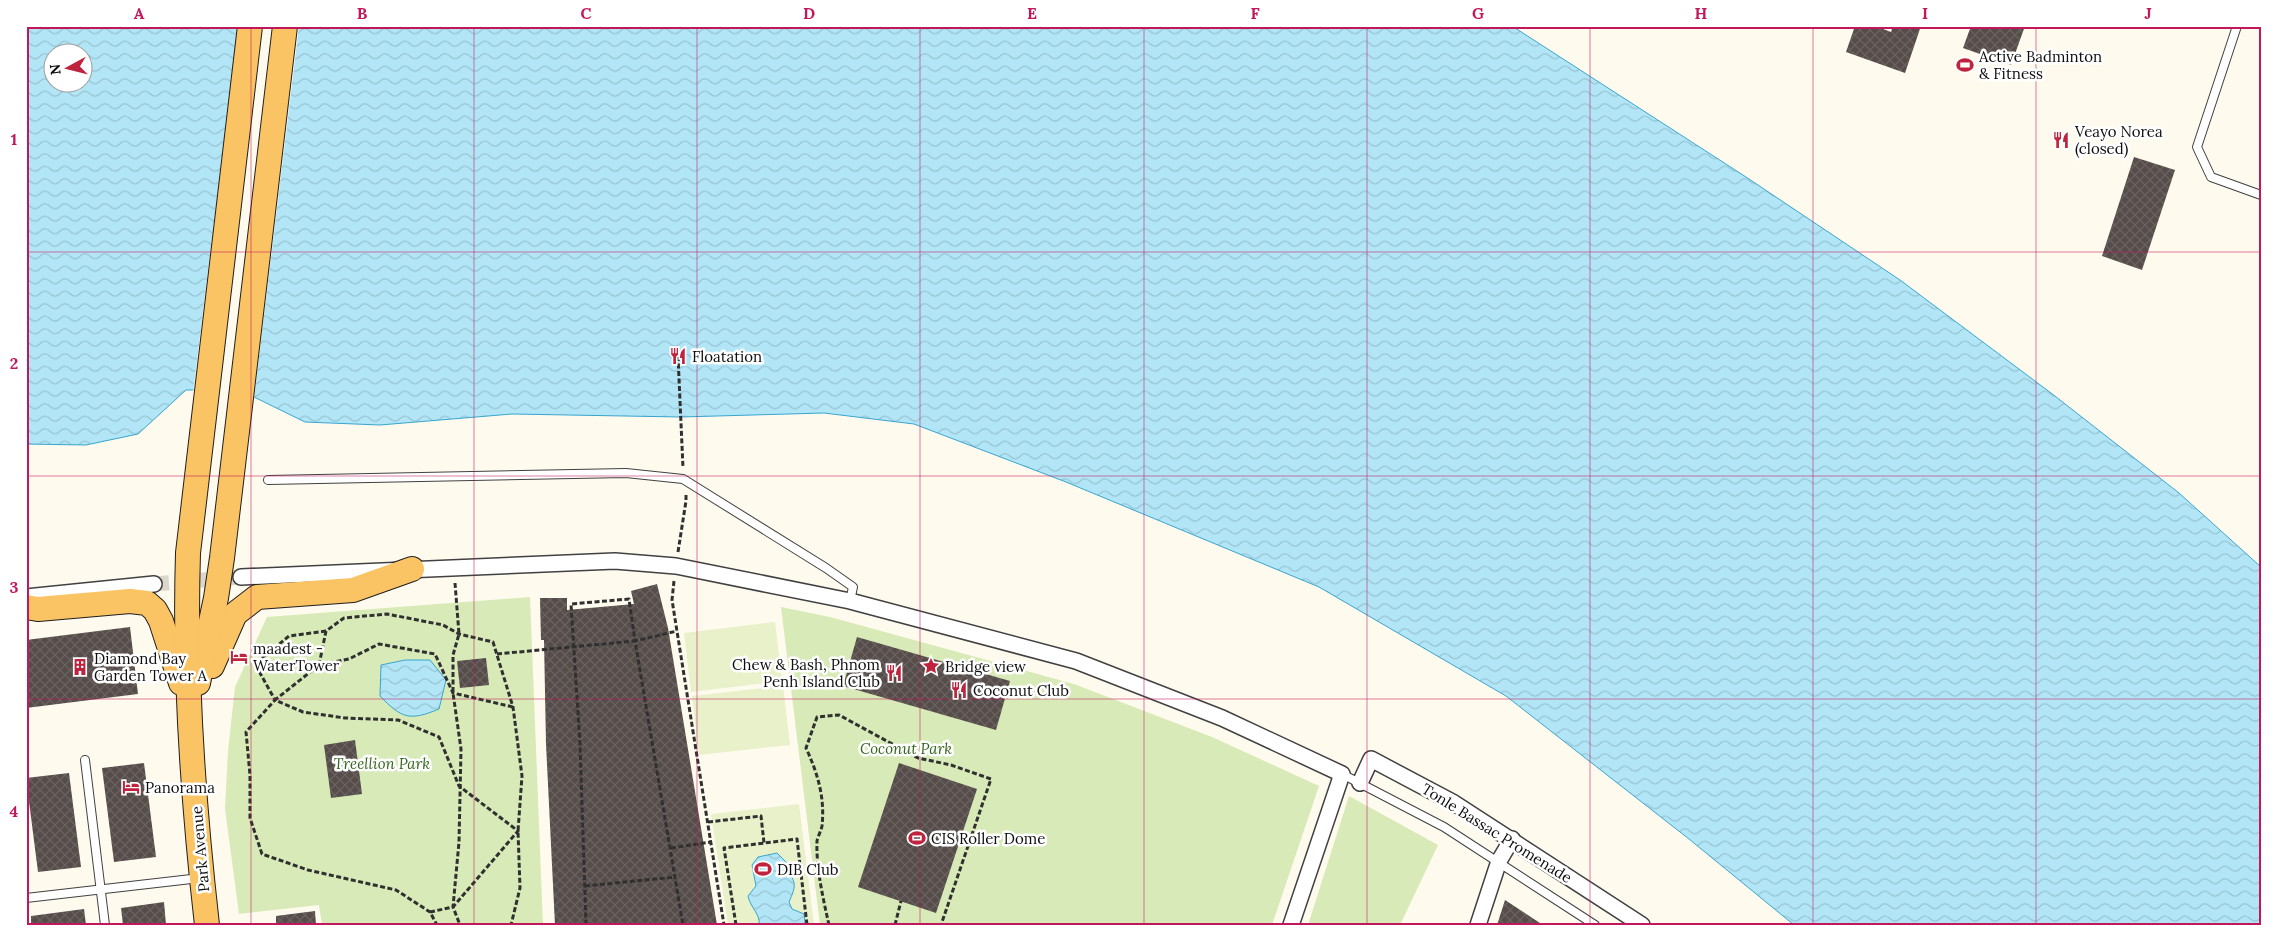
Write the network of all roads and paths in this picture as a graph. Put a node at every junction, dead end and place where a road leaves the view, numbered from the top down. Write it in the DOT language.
graph roads {
  1 [pos="250,26"];
  2 [pos="285,26"];
  3 [pos="2237,26"];
  4 [pos="2261,195"];
  5 [pos="678,356"];
  6 [pos="683,479"];
  7 [pos="268,480"];
  8 [pos="676,566"];
  9 [pos="454,568"];
  10 [pos="412,569"];
  11 [pos="240,577"];
  12 [pos="154,584"];
  13 [pos="26,597"];
  14 [pos="850,601"];
  15 [pos="26,608"];
  16 [pos="326,631"];
  17 [pos="677,631"];
  18 [pos="459,634"];
  19 [pos="635,641"];
  20 [pos="574,647"];
  21 [pos="497,654"];
  22 [pos="319,665"];
  23 [pos="453,693"];
  24 [pos="275,700"];
  25 [pos="513,707"];
  26 [pos="191,714"];
  27 [pos="85,760"];
  28 [pos="1342,774"];
  29 [pos="1360,783"];
  30 [pos="459,786"];
  31 [pos="708,822"];
  32 [pos="518,831"];
  33 [pos="1512,840"];
  34 [pos="711,842"];
  35 [pos="764,843"];
  36 [pos="671,848"];
  37 [pos="1498,862"];
  38 [pos="676,877"];
  39 [pos="202,878"];
  40 [pos="585,886"];
  41 [pos="100,889"];
  42 [pos="26,898"];
  43 [pos="901,901"];
  44 [pos="453,907"];
  45 [pos="430,912"];
  46 [pos="105,925"];
  47 [pos="207,925"];
  48 [pos="437,925"];
  49 [pos="460,925"];
  50 [pos="511,925"];
  51 [pos="586,925"];
  52 [pos="683,925"];
  53 [pos="724,925"];
  54 [pos="736,925"];
  55 [pos="807,925"];
  56 [pos="828,925"];
  57 [pos="895,925"];
  58 [pos="942,925"];
  59 [pos="1291,925"];
  60 [pos="1478,925"];
  61 [pos="1595,925"];
  62 [pos="1642,925"];
  1 -- 26 [label="main road"];
  2 -- 26 [label="main road"];
  3 -- 4 [label="lane"];
  5 -- 6 [label="path"];
  6 -- 7 [label="lane"];
  6 -- 8 [label="path"];
  6 -- 14 [label="lane"];
  8 -- 9 [label="street"];
  8 -- 14 [label="street"];
  8 -- 17 [label="path"];
  9 -- 10 [label="street"];
  9 -- 18 [label="path"];
  10 -- 11 [label="street"];
  10 -- 26 [label="main road"];
  12 -- 13 [label="street"];
  14 -- 28 [label="street"];
  15 -- 26 [label="main road"];
  16 -- 18 [label="path"];
  16 -- 22 [label="path"];
  16 -- 24 [label="path"];
  17 -- 19 [label="path"];
  17 -- 31 [label="path"];
  18 -- 21 [label="path"];
  18 -- 23 [label="path"];
  19 -- 20 [label="path"];
  19 -- 20 [label="path"];
  19 -- 36 [label="path"];
  20 -- 21 [label="path"];
  20 -- 40 [label="path"];
  21 -- 25 [label="path"];
  22 -- 23 [label="path"];
  22 -- 24 [label="path"];
  23 -- 25 [label="path"];
  23 -- 30 [label="path"];
  24 -- 30 [label="path"];
  24 -- 45 [label="path"];
  25 -- 32 [label="path"];
  26 -- 39 [label="main road, Park Avenue"];
  27 -- 41 [label="lane"];
  28 -- 29 [label="lane"];
  28 -- 59 [label="street"];
  29 -- 33 [label="street, Tonle Bassac Promenade"];
  29 -- 37 [label="lane"];
  30 -- 32 [label="path"];
  30 -- 44 [label="path"];
  31 -- 34 [label="path"];
  31 -- 35 [label="path"];
  32 -- 44 [label="path"];
  32 -- 50 [label="path"];
  33 -- 37 [label="street"];
  33 -- 62 [label="street, Tonle Bassac Promenade"];
  34 -- 36 [label="path"];
  34 -- 53 [label="path"];
  35 -- 54 [label="path"];
  35 -- 55 [label="path"];
  36 -- 38 [label="path"];
  37 -- 60 [label="street"];
  37 -- 61 [label="lane"];
  38 -- 40 [label="path"];
  38 -- 52 [label="path"];
  39 -- 41 [label="lane"];
  39 -- 47 [label="main road, Park Avenue"];
  40 -- 51 [label="path"];
  41 -- 42 [label="lane"];
  41 -- 46 [label="lane"];
  43 -- 57 [label="path"];
  44 -- 45 [label="path"];
  44 -- 49 [label="path"];
  45 -- 48 [label="path"];
  56 -- 58 [label="path"];
}
